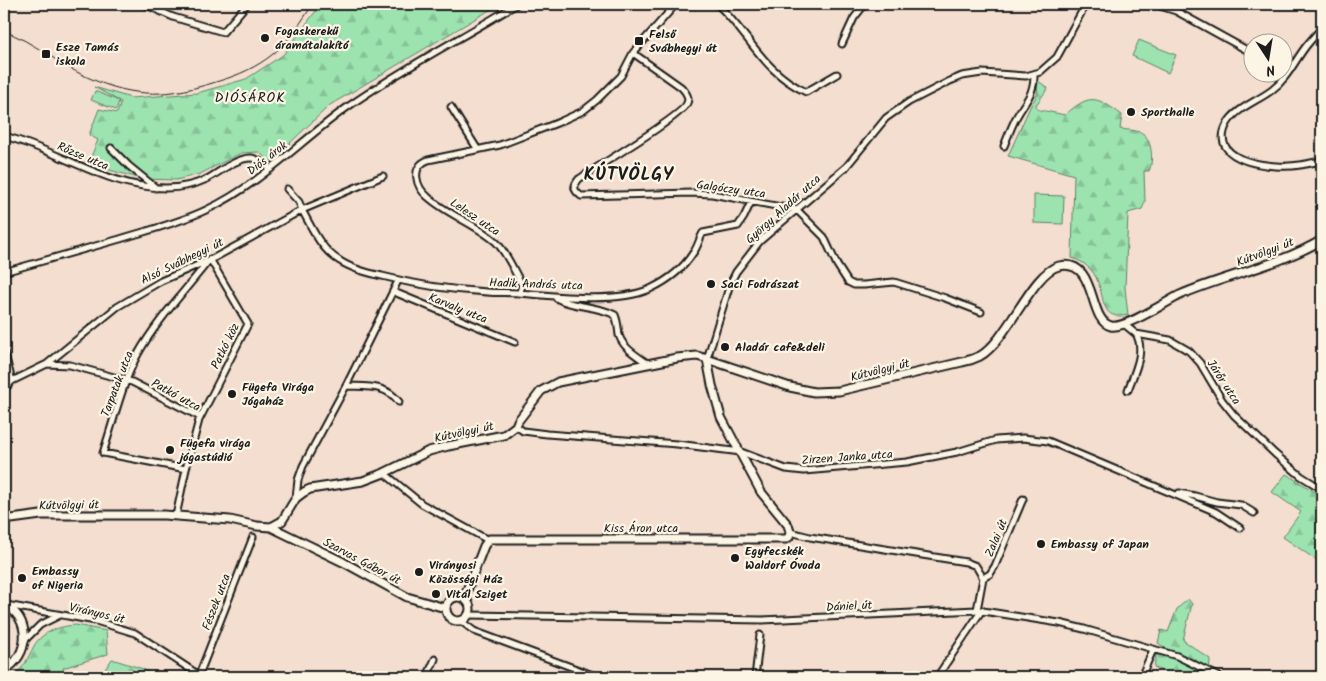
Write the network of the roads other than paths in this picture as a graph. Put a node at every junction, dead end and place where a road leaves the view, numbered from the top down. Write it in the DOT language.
graph roads {
  1 [pos="144,4"];
  2 [pos="247,4"];
  3 [pos="517,4"];
  4 [pos="676,4"];
  5 [pos="717,4"];
  6 [pos="865,4"];
  7 [pos="1086,4"];
  8 [pos="1154,4"];
  9 [pos="1322,28"];
  10 [pos="842,44"];
  11 [pos="1244,48"];
  12 [pos="633,53"];
  13 [pos="1294,61"];
  14 [pos="837,74"];
  15 [pos="1034,75"];
  16 [pos="1279,82"];
  17 [pos="450,107"];
  18 [pos="4,136"];
  19 [pos="1004,146"];
  20 [pos="111,148"];
  21 [pos="478,150"];
  22 [pos="1322,160"];
  23 [pos="270,169"];
  24 [pos="383,176"];
  25 [pos="156,188"];
  26 [pos="287,189"];
  27 [pos="751,202"];
  28 [pos="302,210"];
  29 [pos="797,210"];
  30 [pos="1322,240"];
  31 [pos="210,259"];
  32 [pos="4,272"];
  33 [pos="398,281"];
  34 [pos="394,292"];
  35 [pos="517,293"];
  36 [pos="556,297"];
  37 [pos="981,312"];
  38 [pos="1124,324"];
  39 [pos="1136,334"];
  40 [pos="515,342"];
  41 [pos="4,351"];
  42 [pos="707,359"];
  43 [pos="646,363"];
  44 [pos="47,364"];
  45 [pos="127,380"];
  46 [pos="12,381"];
  47 [pos="346,386"];
  48 [pos="4,390"];
  49 [pos="1128,390"];
  50 [pos="399,402"];
  51 [pos="200,417"];
  52 [pos="516,426"];
  53 [pos="741,452"];
  54 [pos="186,469"];
  55 [pos="384,474"];
  56 [pos="1322,489"];
  57 [pos="1171,492"];
  58 [pos="296,498"];
  59 [pos="1023,499"];
  60 [pos="1254,513"];
  61 [pos="176,516"];
  62 [pos="4,520"];
  63 [pos="271,527"];
  64 [pos="1240,528"];
  65 [pos="790,532"];
  66 [pos="253,537"];
  67 [pos="488,540"];
  68 [pos="983,578"];
  69 [pos="464,598"];
  70 [pos="4,605"];
  71 [pos="445,608"];
  72 [pos="979,610"];
  73 [pos="60,615"];
  74 [pos="468,615"];
  75 [pos="461,621"];
  76 [pos="760,635"];
  77 [pos="25,640"];
  78 [pos="1153,650"];
  79 [pos="435,659"];
  80 [pos="4,670"];
  81 [pos="200,676"];
  82 [pos="427,677"];
  83 [pos="598,677"];
  84 [pos="755,677"];
  85 [pos="938,677"];
  86 [pos="1141,677"];
  87 [pos="1220,677"];
  1 -- 2 [label="street"];
  3 -- 23 [label="street, Diós árok"];
  4 -- 12 [label="street"];
  5 -- 14 [label="street"];
  6 -- 10 [label="street"];
  7 -- 15 [label="street"];
  8 -- 11 [label="street"];
  9 -- 13 [label="street"];
  12 -- 21 [label="street"];
  12 -- 27 [label="street, Galgóczy utca"];
  15 -- 19 [label="street"];
  15 -- 29 [label="street, György Aladár utca"];
  16 -- 22 [label="street"];
  17 -- 21 [label="street"];
  18 -- 25 [label="street, Rőzse utca"];
  20 -- 25 [label="street, Rőzse utca"];
  21 -- 35 [label="street, Lelesz utca"];
  23 -- 25 [label="street, Rőzse utca"];
  23 -- 32 [label="street, Diós árok"];
  24 -- 28 [label="street, Alsó Svábhegyi út"];
  26 -- 28 [label="street"];
  27 -- 29 [label="street, Galgóczy utca"];
  27 -- 36 [label="street, Hadik András utca"];
  28 -- 31 [label="street, Alsó Svábhegyi út"];
  28 -- 33 [label="street, Hadik András utca"];
  29 -- 37 [label="street"];
  29 -- 42 [label="street, György Aladár utca"];
  30 -- 38 [label="street, Kútvölgyi út"];
  31 -- 44 [label="street, Alsó Svábhegyi út"];
  31 -- 45 [label="street, Tarpatak utca"];
  31 -- 51 [label="street, Patkó köz"];
  33 -- 34 [label="street"];
  33 -- 35 [label="street, Hadik András utca"];
  34 -- 40 [label="street, Karvaly utca"];
  34 -- 47 [label="street"];
  35 -- 36 [label="street, Hadik András utca"];
  36 -- 43 [label="street"];
  38 -- 39 [label="street, Járőr utca"];
  38 -- 42 [label="street, Kútvölgyi út"];
  39 -- 49 [label="street"];
  39 -- 56 [label="street, Járőr utca"];
  41 -- 46 [label="street"];
  42 -- 43 [label="street, Kútvölgyi út"];
  42 -- 53 [label="street, György Aladár utca"];
  43 -- 52 [label="street, Kútvölgyi út"];
  44 -- 45 [label="street, Patkó utca"];
  44 -- 46 [label="street, Alsó Svábhegyi út"];
  45 -- 51 [label="street, Patkó utca"];
  45 -- 54 [label="street, Tarpatak utca"];
  46 -- 48 [label="street, Alsó Svábhegyi út"];
  47 -- 50 [label="street"];
  47 -- 58 [label="street"];
  51 -- 54 [label="street, Patkó utca"];
  52 -- 53 [label="street, Zirzen Janka utca"];
  52 -- 55 [label="street, Kútvölgyi út"];
  53 -- 57 [label="street, Zirzen Janka utca"];
  53 -- 65 [label="street, György Aladár utca"];
  54 -- 61 [label="street, Patkó utca"];
  55 -- 58 [label="street, Kútvölgyi út"];
  55 -- 67 [label="street"];
  57 -- 60 [label="street, Zirzen Janka utca"];
  57 -- 64 [label="street, Zirzen Janka utca"];
  58 -- 63 [label="street"];
  59 -- 68 [label="street, Zalai út"];
  61 -- 62 [label="street, Kútvölgyi út"];
  61 -- 63 [label="street, Kútvölgyi út"];
  63 -- 71 [label="street, Szarvas Gábor út"];
  65 -- 67 [label="street, Kiss Áron utca"];
  65 -- 68 [label="street"];
  66 -- 81 [label="street, Fészek utca"];
  67 -- 69 [label="street"];
  68 -- 72 [label="street, Zalai út"];
  69 -- 71 [label="street"];
  69 -- 74 [label="street"];
  70 -- 73 [label="street, Virányos út"];
  70 -- 77 [label="street"];
  71 -- 75 [label="street"];
  72 -- 74 [label="street, Dániel út"];
  72 -- 78 [label="street, Dániel út"];
  72 -- 85 [label="street, Zalai út"];
  73 -- 77 [label="street"];
  73 -- 81 [label="street, Virányos út"];
  74 -- 75 [label="street"];
  75 -- 83 [label="street"];
  76 -- 84 [label="street"];
  77 -- 80 [label="street"];
  78 -- 86 [label="street"];
  78 -- 87 [label="street, Dániel út"];
  79 -- 82 [label="street"];
}
